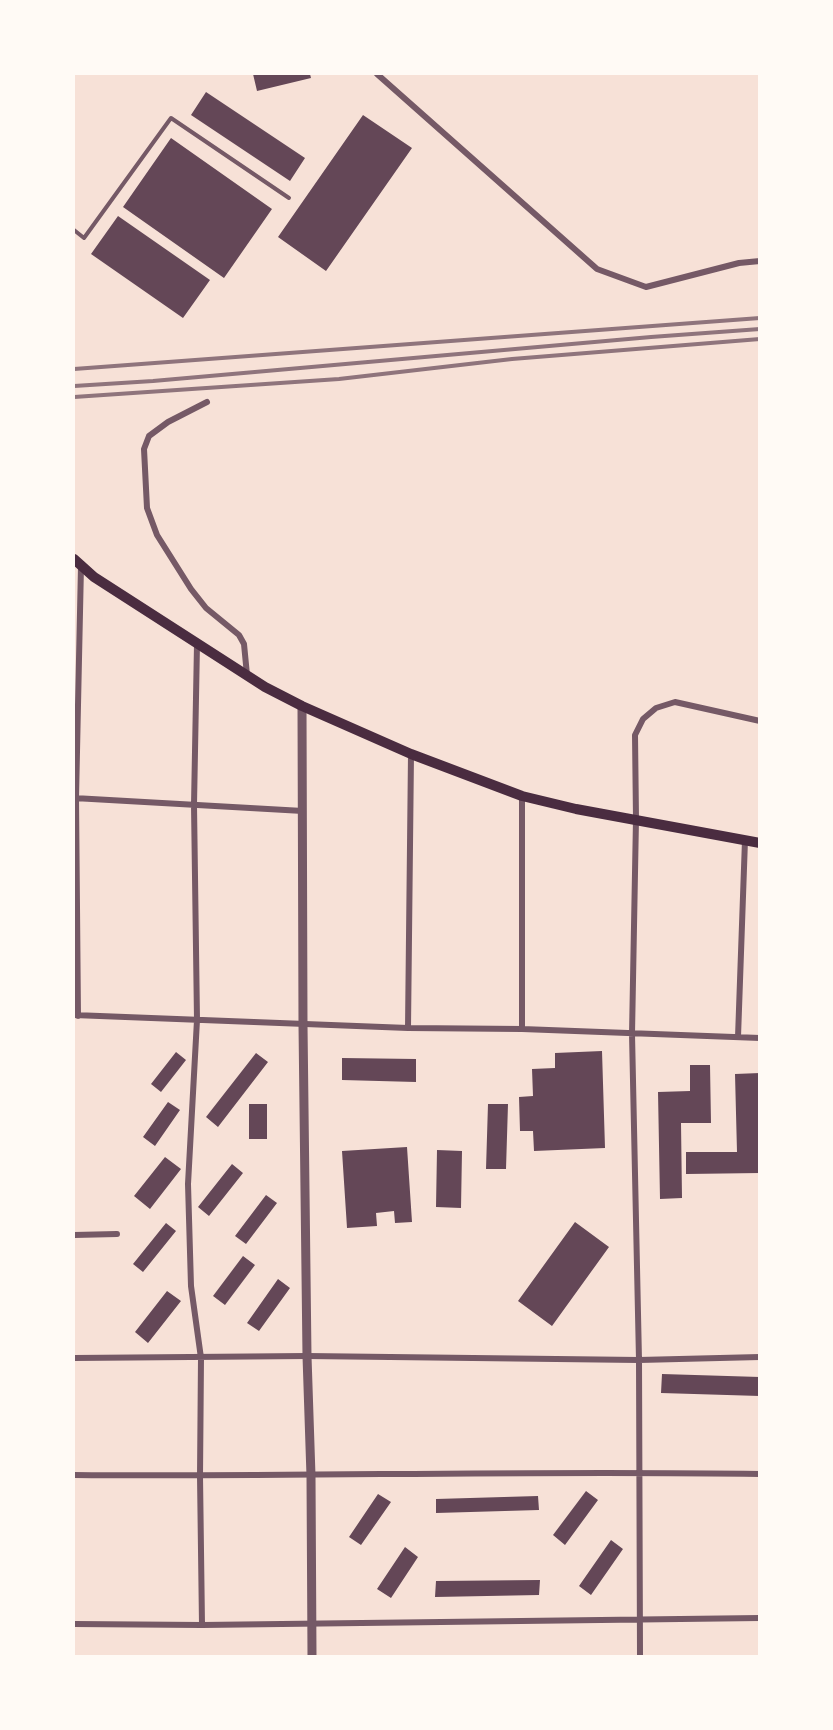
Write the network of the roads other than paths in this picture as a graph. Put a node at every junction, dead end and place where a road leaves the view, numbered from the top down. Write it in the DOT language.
graph roads {
  1 [pos="383,75"];
  2 [pos="289,198"];
  3 [pos="74,230"];
  4 [pos="759,261"];
  5 [pos="207,402"];
  6 [pos="77,562"];
  7 [pos="197,643"];
  8 [pos="248,676"];
  9 [pos="302,706"];
  10 [pos="759,721"];
  11 [pos="411,754"];
  12 [pos="522,796"];
  13 [pos="75,798"];
  14 [pos="194,806"];
  15 [pos="303,811"];
  16 [pos="636,819"];
  17 [pos="745,840"];
  18 [pos="759,843"];
  19 [pos="76,1016"];
  20 [pos="197,1020"];
  21 [pos="303,1025"];
  22 [pos="408,1028"];
  23 [pos="522,1029"];
  24 [pos="632,1034"];
  25 [pos="738,1037"];
  26 [pos="759,1038"];
  27 [pos="117,1234"];
  28 [pos="74,1235"];
  29 [pos="307,1356"];
  30 [pos="759,1357"];
  31 [pos="74,1358"];
  32 [pos="201,1358"];
  33 [pos="639,1360"];
  34 [pos="639,1472"];
  35 [pos="759,1474"];
  36 [pos="74,1475"];
  37 [pos="200,1476"];
  38 [pos="311,1476"];
  39 [pos="759,1618"];
  40 [pos="639,1619"];
  41 [pos="74,1624"];
  42 [pos="311,1624"];
  43 [pos="202,1625"];
  44 [pos="312,1656"];
  45 [pos="640,1656"];
  1 -- 4 [label="street"];
  2 -- 3 [label="lane"];
  5 -- 8 [label="street"];
  6 -- 7 [label="main road"];
  6 -- 13 [label="street"];
  7 -- 8 [label="main road"];
  7 -- 14 [label="street"];
  8 -- 9 [label="main road"];
  9 -- 11 [label="main road"];
  9 -- 15 [label="street"];
  10 -- 16 [label="street"];
  11 -- 12 [label="main road"];
  11 -- 22 [label="street"];
  12 -- 16 [label="main road"];
  12 -- 23 [label="street"];
  13 -- 14 [label="street"];
  13 -- 19 [label="street"];
  14 -- 15 [label="street"];
  14 -- 20 [label="street"];
  15 -- 21 [label="street"];
  16 -- 17 [label="main road"];
  16 -- 24 [label="street"];
  17 -- 18 [label="main road"];
  17 -- 25 [label="street"];
  19 -- 20 [label="street"];
  20 -- 21 [label="street"];
  20 -- 32 [label="street"];
  21 -- 22 [label="street"];
  21 -- 29 [label="street"];
  22 -- 23 [label="street"];
  23 -- 24 [label="street"];
  24 -- 25 [label="street"];
  24 -- 33 [label="street"];
  25 -- 26 [label="street"];
  27 -- 28 [label="street"];
  29 -- 32 [label="street"];
  29 -- 33 [label="street"];
  29 -- 38 [label="street"];
  30 -- 33 [label="street"];
  31 -- 32 [label="street"];
  32 -- 37 [label="street"];
  33 -- 34 [label="street"];
  34 -- 35 [label="street"];
  34 -- 38 [label="street"];
  34 -- 40 [label="street"];
  36 -- 37 [label="street"];
  37 -- 38 [label="street"];
  37 -- 43 [label="street"];
  38 -- 42 [label="street"];
  39 -- 40 [label="street"];
  40 -- 42 [label="street"];
  40 -- 45 [label="street"];
  41 -- 43 [label="street"];
  42 -- 43 [label="street"];
  42 -- 44 [label="street"];
}
